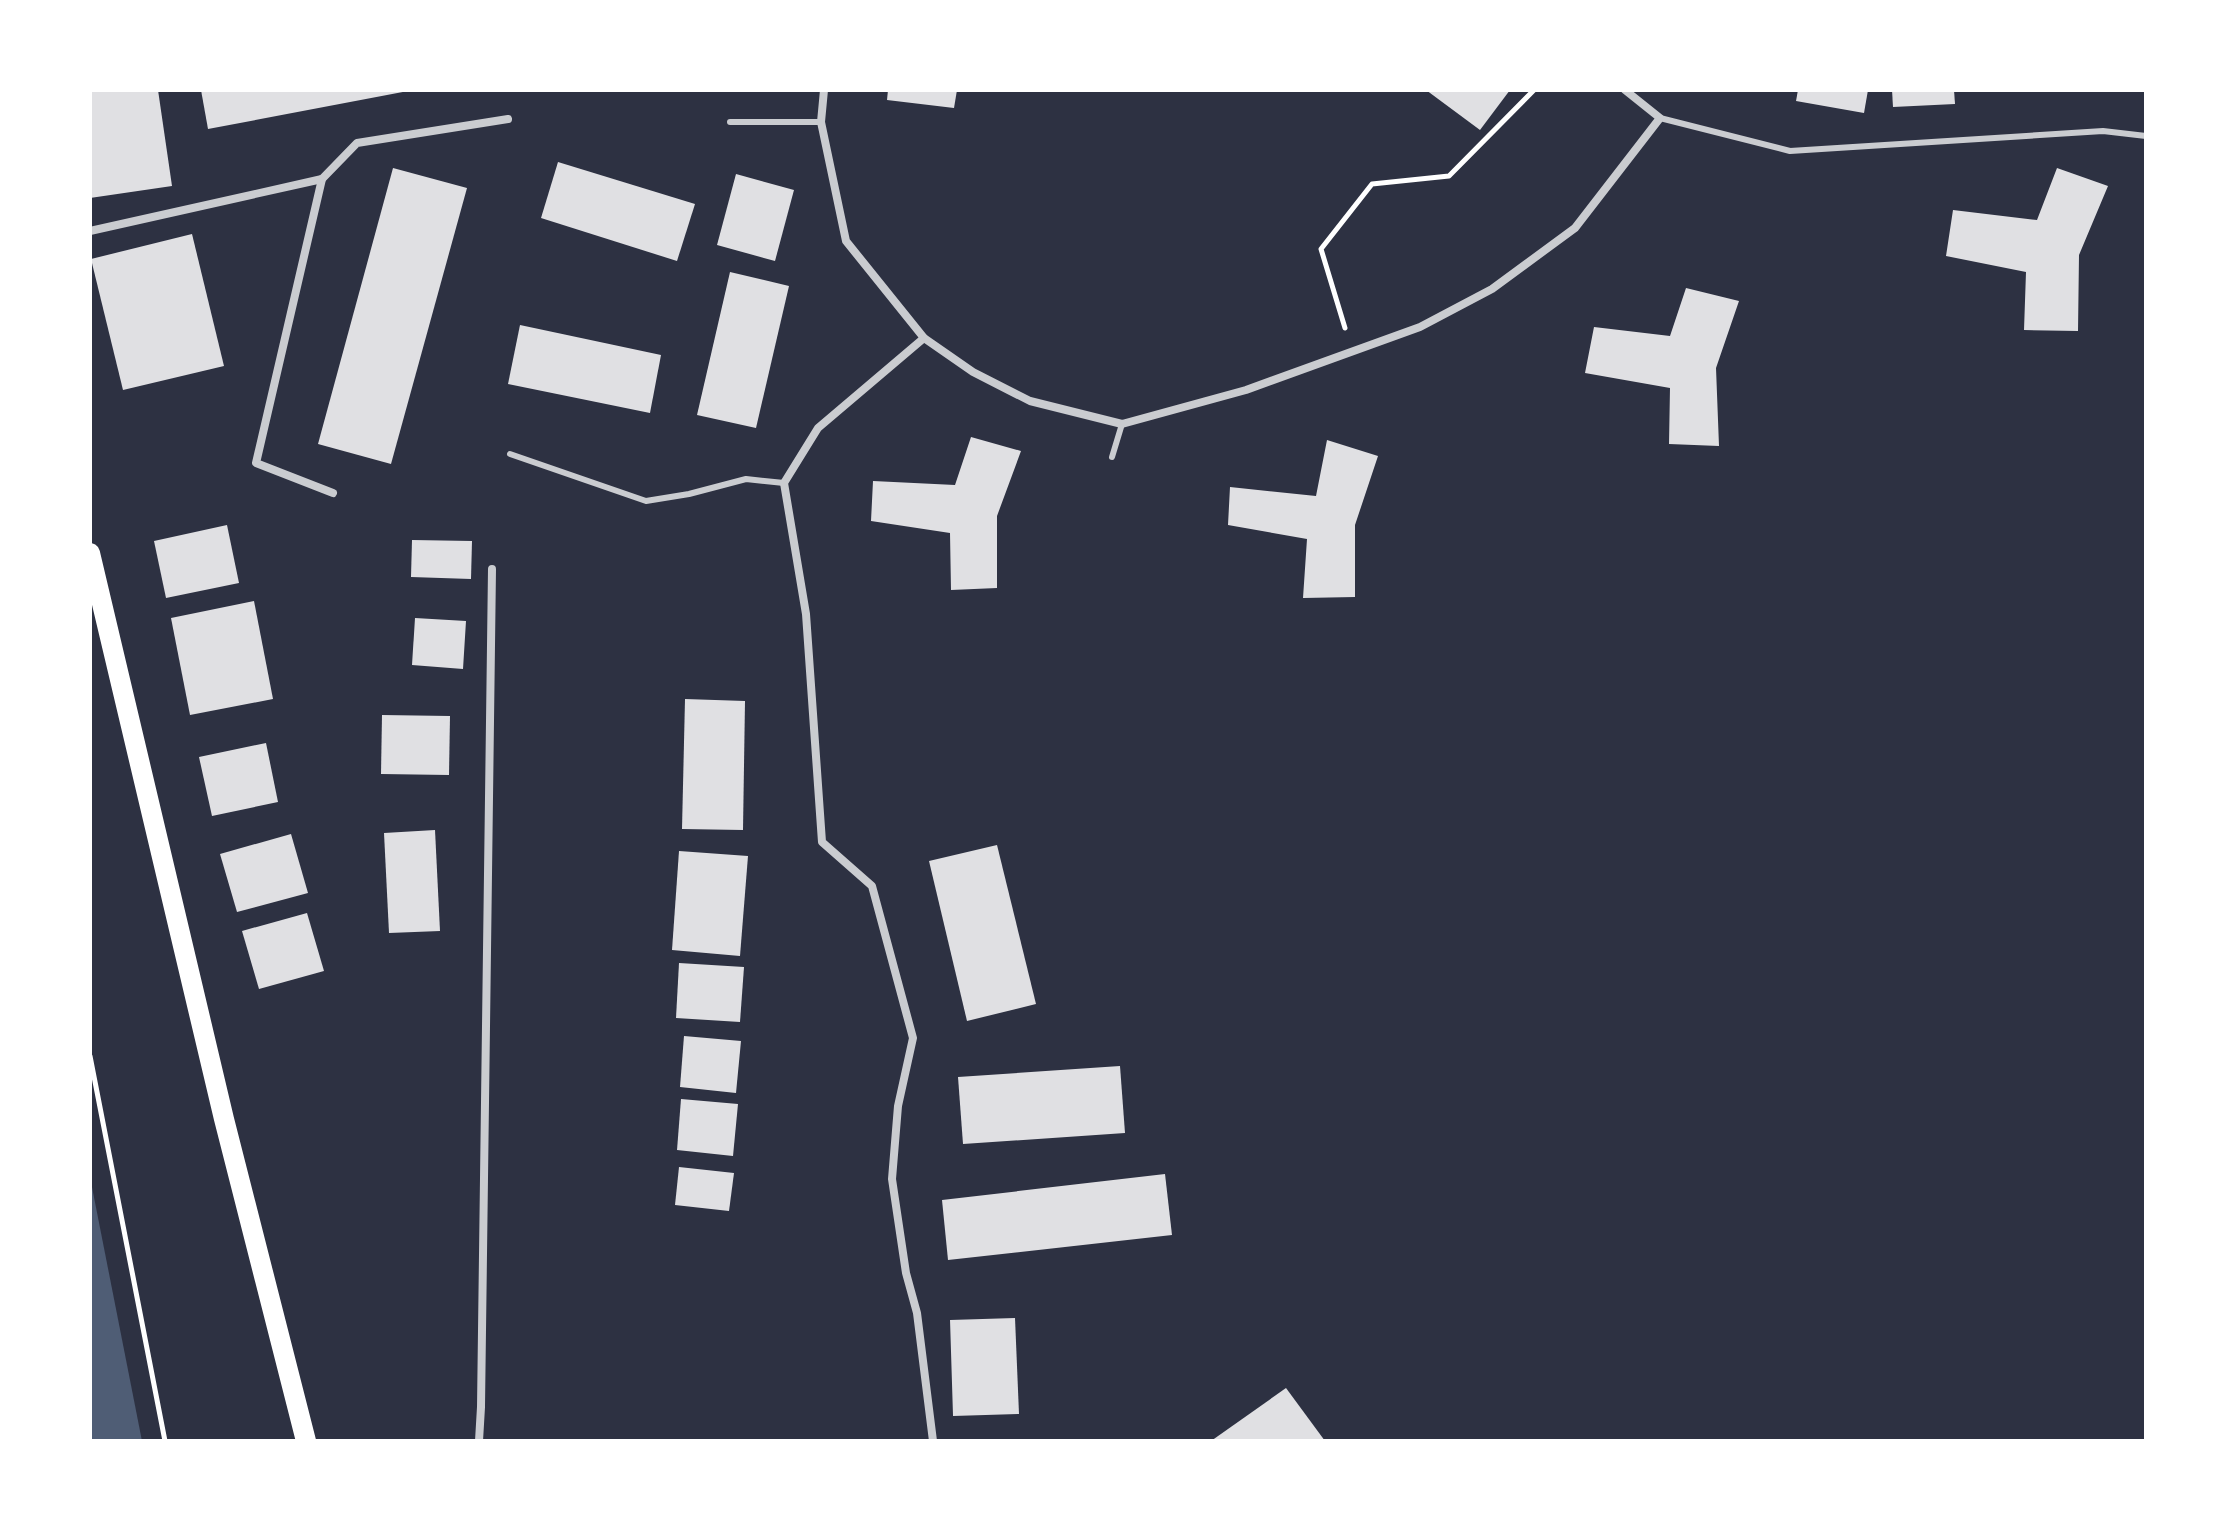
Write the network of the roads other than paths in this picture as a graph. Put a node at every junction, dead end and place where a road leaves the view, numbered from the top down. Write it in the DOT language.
graph roads {
  1 [pos="824,90"];
  2 [pos="1625,90"];
  3 [pos="1660,118"];
  4 [pos="508,119"];
  5 [pos="730,122"];
  6 [pos="821,122"];
  7 [pos="2146,136"];
  8 [pos="322,179"];
  9 [pos="90,231"];
  10 [pos="924,338"];
  11 [pos="1122,424"];
  12 [pos="510,454"];
  13 [pos="1112,457"];
  14 [pos="784,483"];
  15 [pos="333,493"];
  16 [pos="90,553"];
  17 [pos="492,569"];
  18 [pos="306,1441"];
  19 [pos="479,1441"];
  20 [pos="933,1441"];
  1 -- 6 [label="street"];
  2 -- 3 [label="street"];
  3 -- 7 [label="lane"];
  3 -- 11 [label="street"];
  4 -- 8 [label="street"];
  5 -- 6 [label="lane"];
  6 -- 10 [label="street"];
  8 -- 9 [label="street"];
  8 -- 15 [label="street"];
  10 -- 11 [label="street"];
  10 -- 14 [label="street"];
  11 -- 13 [label="lane"];
  12 -- 14 [label="lane"];
  14 -- 20 [label="street"];
  16 -- 18 [label="main road"];
  17 -- 19 [label="street"];
}
